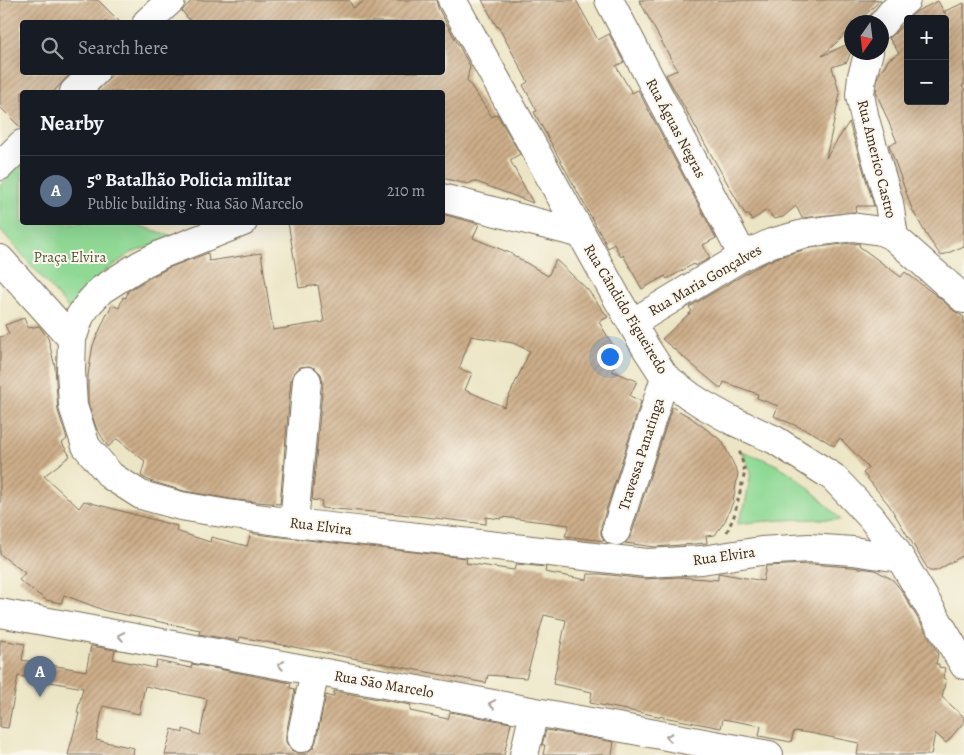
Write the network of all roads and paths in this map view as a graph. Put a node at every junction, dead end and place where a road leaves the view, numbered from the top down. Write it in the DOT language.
graph roads {
  1 [pos="171,0"];
  2 [pos="452,0"];
  3 [pos="609,0"];
  4 [pos="906,0"];
  5 [pos="889,15"];
  6 [pos="150,20"];
  7 [pos="867,60"];
  8 [pos="92,75"];
  9 [pos="76,90"];
  10 [pos="20,146"];
  11 [pos="0,166"];
  12 [pos="445,199"];
  13 [pos="225,225"];
  14 [pos="582,234"];
  15 [pos="894,237"];
  16 [pos="743,256"];
  17 [pos="0,259"];
  18 [pos="964,299"];
  19 [pos="632,323"];
  20 [pos="72,339"];
  21 [pos="665,377"];
  22 [pos="307,381"];
  23 [pos="731,420"];
  24 [pos="294,523"];
  25 [pos="616,531"];
  26 [pos="716,558"];
  27 [pos="900,558"];
  28 [pos="0,613"];
  29 [pos="964,666"];
  30 [pos="315,671"];
  31 [pos="534,712"];
  32 [pos="301,738"];
  33 [pos="524,755"];
  34 [pos="769,755"];
  1 -- 6 [label="street"];
  2 -- 14 [label="street, Rua Cândido Figueiredo"];
  3 -- 16 [label="street, Rua Águas Negras"];
  4 -- 5 [label="street"];
  7 -- 15 [label="street, Rua Americo Castro"];
  8 -- 9 [label="street"];
  10 -- 11 [label="street"];
  12 -- 14 [label="street"];
  13 -- 20 [label="street, Rua Elvira"];
  14 -- 19 [label="street, Rua Cândido Figueiredo"];
  15 -- 16 [label="street, Rua Maria Gonçalves"];
  15 -- 18 [label="street, Rua Maria Gonçalves"];
  16 -- 19 [label="street, Rua Maria Gonçalves"];
  17 -- 20 [label="street"];
  19 -- 21 [label="street, Rua Cândido Figueiredo"];
  20 -- 24 [label="street, Rua Elvira"];
  21 -- 23 [label="street, Rua Cândido Figueiredo"];
  21 -- 25 [label="street, Travessa Panatinga"];
  22 -- 24 [label="street"];
  23 -- 26 [label="path"];
  23 -- 27 [label="street, Rua Cândido Figueiredo"];
  24 -- 26 [label="street, Rua Elvira"];
  26 -- 27 [label="street, Rua Elvira"];
  27 -- 29 [label="street, Rua Cândido Figueiredo"];
  30 -- 28 [label="street, Rua São Marcelo, one-way"];
  31 -- 30 [label="street, Rua São Marcelo, one-way"];
  30 -- 32 [label="street"];
  31 -- 33 [label="street"];
  34 -- 31 [label="street, Rua São Marcelo, one-way"];
}
